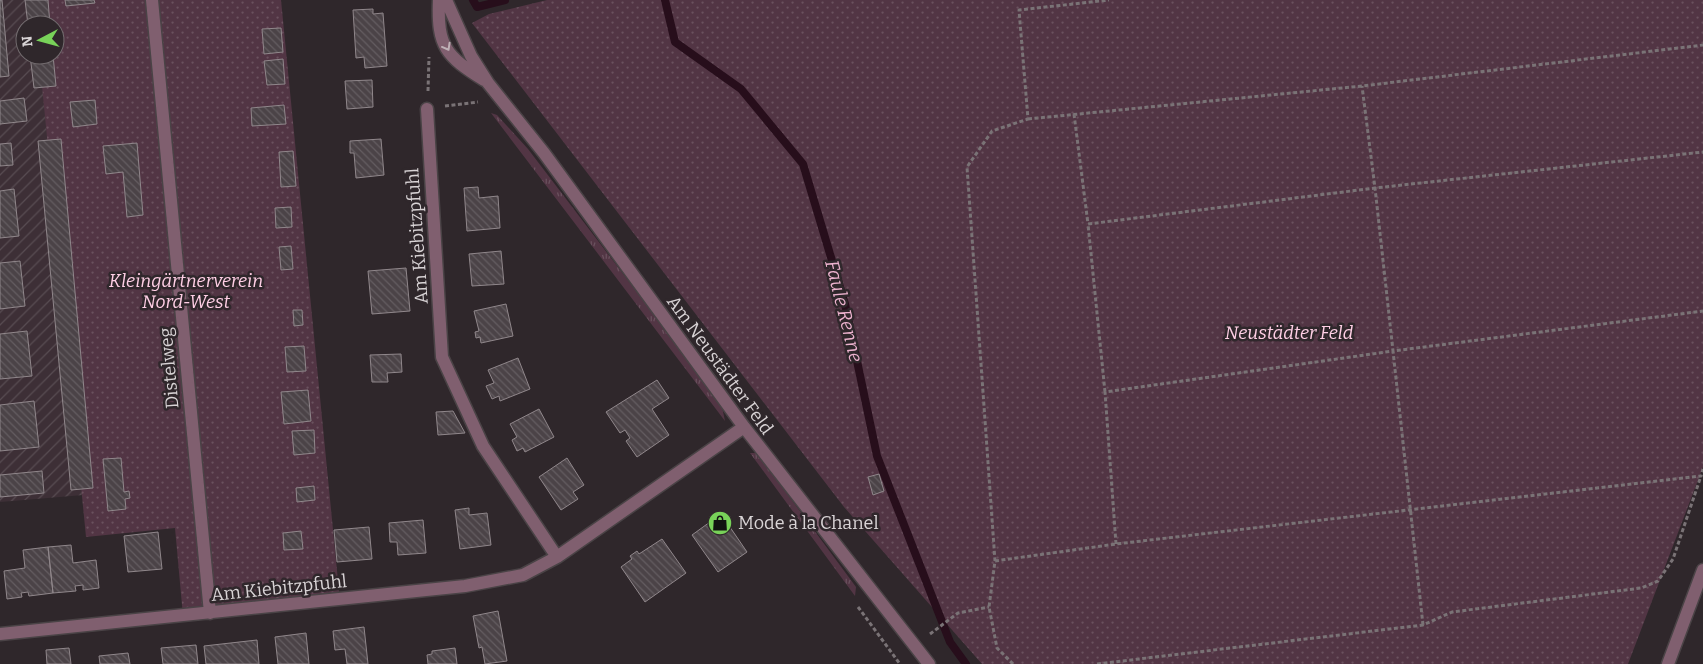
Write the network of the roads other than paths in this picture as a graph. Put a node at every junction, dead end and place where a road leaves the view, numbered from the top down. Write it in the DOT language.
graph roads {
  1 [pos="152,0"];
  2 [pos="439,0"];
  3 [pos="446,0"];
  4 [pos="488,83"];
  5 [pos="427,109"];
  6 [pos="744,427"];
  7 [pos="557,557"];
  8 [pos="1703,570"];
  9 [pos="210,613"];
  10 [pos="0,634"];
  11 [pos="929,664"];
  12 [pos="1668,664"];
  1 -- 9 [label="street, Distelweg"];
  2 -- 4 [label="street, Am Neustädter Feld, one-way"];
  3 -- 4 [label="street, Am Neustädter Feld"];
  4 -- 6 [label="street, Am Neustädter Feld"];
  5 -- 7 [label="street, Am Kiebitzpfuhl"];
  6 -- 7 [label="street, Am Kiebitzpfuhl"];
  6 -- 11 [label="street, Am Neustädter Feld"];
  7 -- 9 [label="street, Am Kiebitzpfuhl"];
  8 -- 12 [label="street"];
  9 -- 10 [label="street, Am Kiebitzpfuhl"];
}
